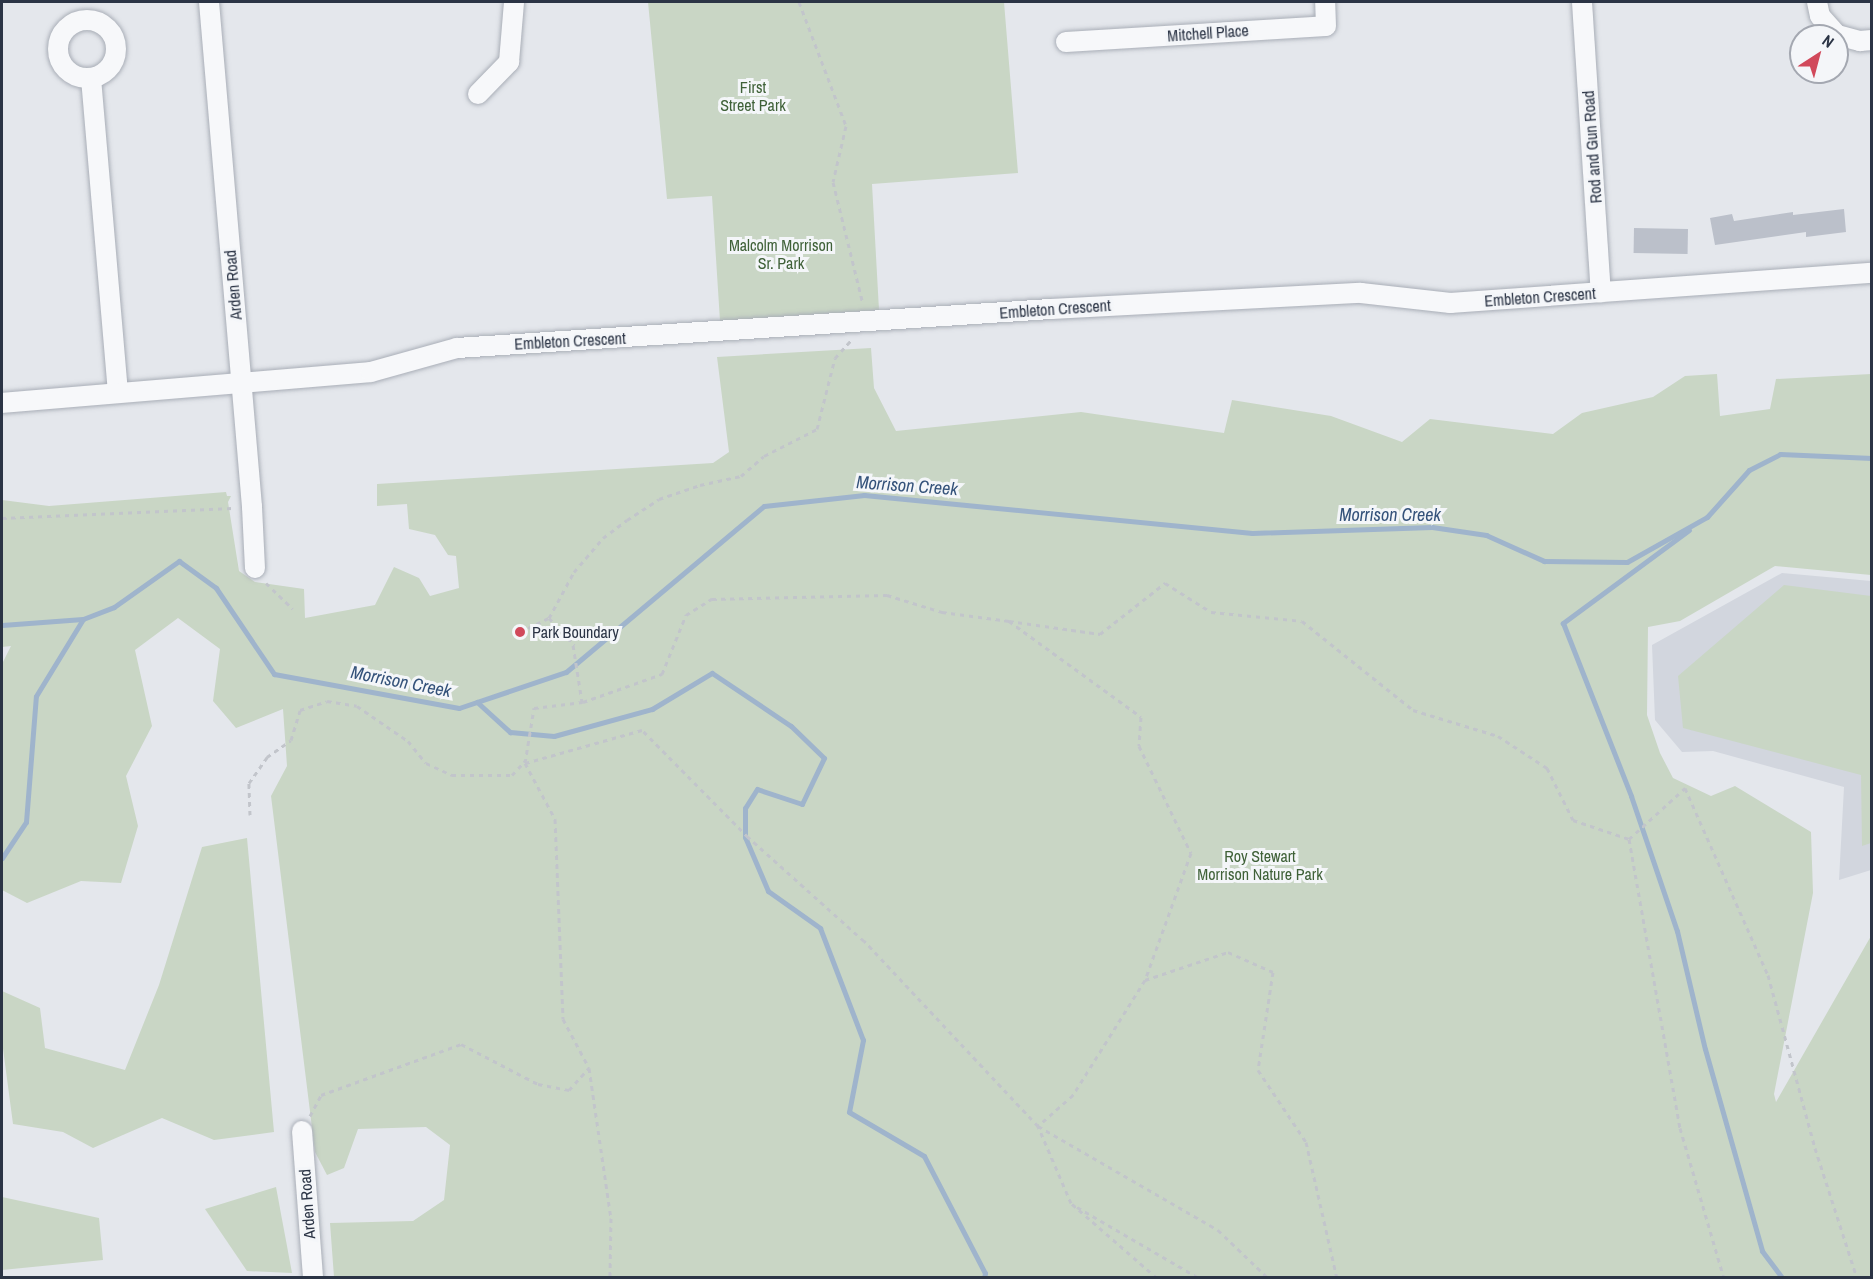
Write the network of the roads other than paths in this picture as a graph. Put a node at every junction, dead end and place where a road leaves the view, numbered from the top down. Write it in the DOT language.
graph roads {
  1 [pos="210,2"];
  2 [pos="514,2"];
  3 [pos="1325,2"];
  4 [pos="1582,2"];
  5 [pos="1817,2"];
  6 [pos="1872,40"];
  7 [pos="1066,42"];
  8 [pos="91,78"];
  9 [pos="478,94"];
  10 [pos="1872,273"];
  11 [pos="1601,292"];
  12 [pos="242,382"];
  13 [pos="118,393"];
  14 [pos="2,403"];
  15 [pos="255,568"];
  16 [pos="302,1131"];
  17 [pos="312,1278"];
  1 -- 12 [label="street, Arden Road"];
  2 -- 9 [label="street"];
  3 -- 7 [label="street, Mitchell Place"];
  4 -- 11 [label="street, Rod and Gun Road"];
  5 -- 6 [label="street"];
  8 -- 13 [label="street"];
  10 -- 11 [label="street, Embleton Crescent"];
  11 -- 12 [label="street, Embleton Crescent"];
  12 -- 13 [label="street, Embleton Crescent"];
  12 -- 15 [label="street, Arden Road"];
  13 -- 14 [label="street, Embleton Crescent"];
  16 -- 17 [label="street, Arden Road"];
}
